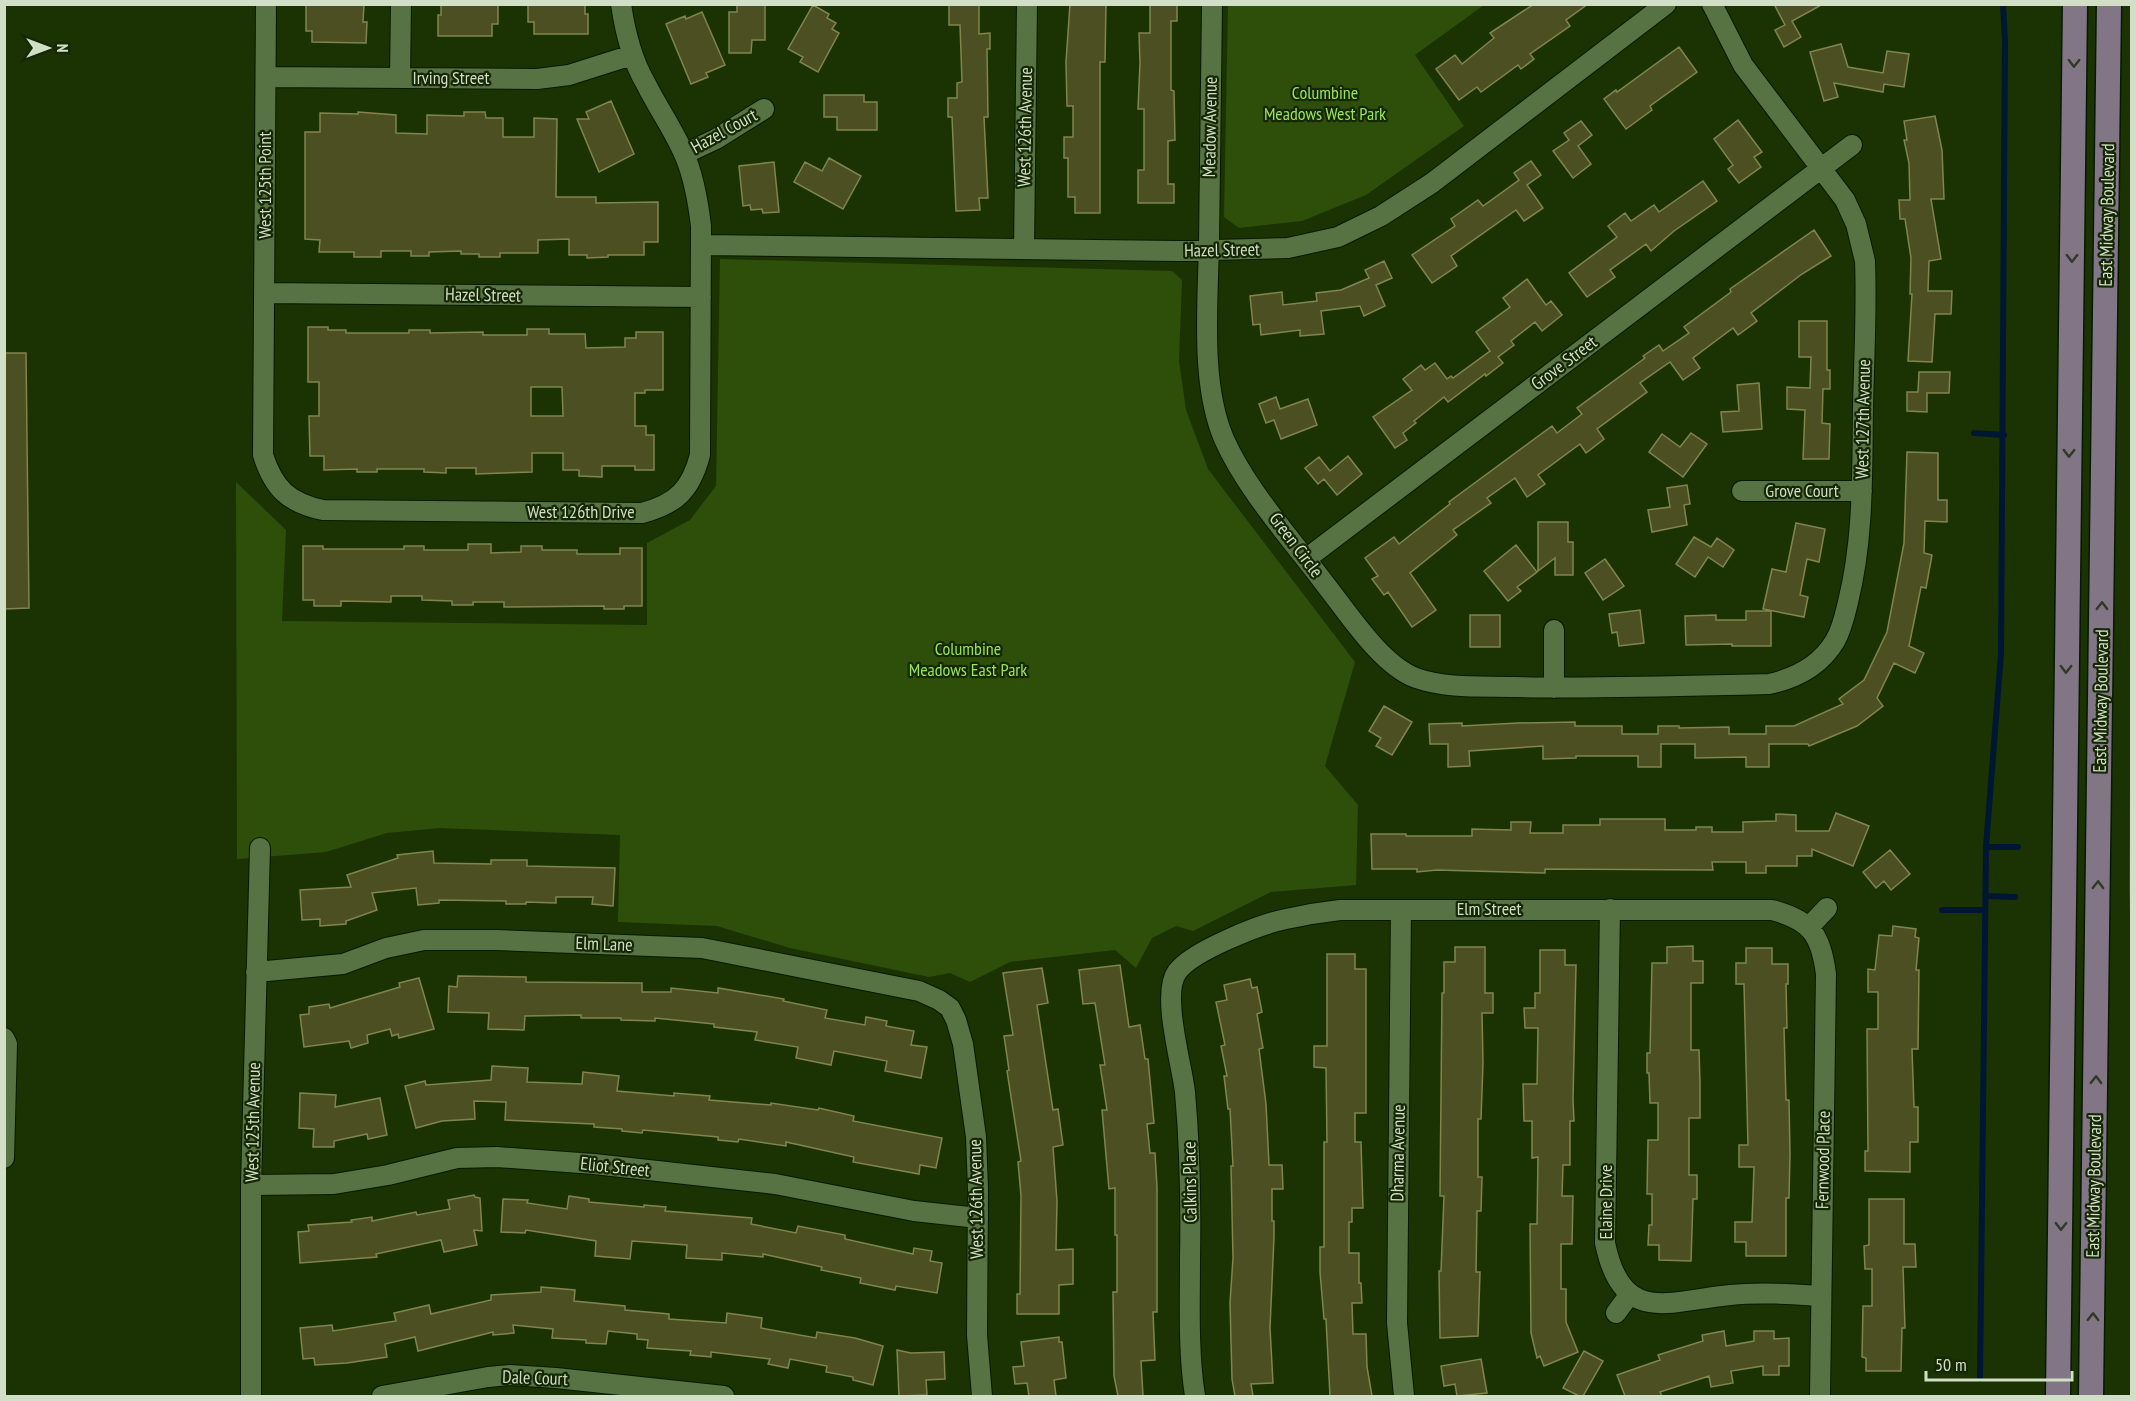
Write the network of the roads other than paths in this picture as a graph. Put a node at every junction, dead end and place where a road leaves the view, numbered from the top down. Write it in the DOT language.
graph roads {
  1 [pos="266,4"];
  2 [pos="401,4"];
  3 [pos="621,4"];
  4 [pos="1027,4"];
  5 [pos="1212,4"];
  6 [pos="1666,4"];
  7 [pos="1712,4"];
  8 [pos="2075,4"];
  9 [pos="2109,4"];
  10 [pos="632,55"];
  11 [pos="266,77"];
  12 [pos="400,78"];
  13 [pos="764,109"];
  14 [pos="1852,145"];
  15 [pos="684,154"];
  16 [pos="1821,168"];
  17 [pos="702,245"];
  18 [pos="1024,249"];
  19 [pos="1209,250"];
  20 [pos="264,293"];
  21 [pos="701,297"];
  22 [pos="1742,491"];
  23 [pos="1862,491"];
  24 [pos="1306,559"];
  25 [pos="1554,630"];
  26 [pos="1812,668"];
  27 [pos="1554,688"];
  28 [pos="260,848"];
  29 [pos="1827,908"];
  30 [pos="1610,909"];
  31 [pos="1401,910"];
  32 [pos="1809,927"];
  33 [pos="1171,965"];
  34 [pos="256,972"];
  35 [pos="948,1006"];
  36 [pos="4,1038"];
  37 [pos="4,1158"];
  38 [pos="252,1185"];
  39 [pos="978,1218"];
  40 [pos="1630,1294"];
  41 [pos="1821,1296"];
  42 [pos="1616,1313"];
  43 [pos="252,1396"];
  44 [pos="382,1396"];
  45 [pos="724,1396"];
  46 [pos="981,1396"];
  47 [pos="1195,1396"];
  48 [pos="1404,1396"];
  49 [pos="1820,1396"];
  50 [pos="2058,1396"];
  51 [pos="2091,1396"];
  1 -- 11 [label="street"];
  2 -- 12 [label="street"];
  3 -- 10 [label="street, West 126th Drive"];
  4 -- 18 [label="street, West 126th Avenue"];
  5 -- 19 [label="street, Meadow Avenue"];
  6 -- 19 [label="street, Hazel Street"];
  7 -- 16 [label="street, West 127th Avenue"];
  8 -- 50 [label="main road, East Midway Boulevard, one-way"];
  51 -- 9 [label="main road, East Midway Boulevard, one-way"];
  10 -- 12 [label="street, Irving Street"];
  10 -- 15 [label="street, West 126th Drive"];
  11 -- 12 [label="street, Irving Street"];
  11 -- 20 [label="street, West 125th Point"];
  13 -- 15 [label="street, Hazel Court"];
  14 -- 16 [label="street"];
  15 -- 17 [label="street, West 126th Drive"];
  16 -- 23 [label="street, West 127th Avenue"];
  16 -- 24 [label="street, Grove Street"];
  17 -- 18 [label="street, Hazel Street"];
  17 -- 21 [label="street, West 126th Drive"];
  18 -- 19 [label="street, Hazel Street"];
  19 -- 24 [label="street, Green Circle"];
  20 -- 21 [label="street, Hazel Street"];
  20 -- 21 [label="street, West 126th Drive"];
  22 -- 23 [label="street, Grove Court"];
  23 -- 26 [label="street, West 127th Avenue"];
  24 -- 27 [label="street, Green Circle"];
  25 -- 27 [label="street"];
  26 -- 27 [label="street, Green Circle"];
  28 -- 34 [label="street, West 125th Avenue"];
  29 -- 32 [label="street"];
  30 -- 31 [label="street, Elm Street"];
  30 -- 32 [label="street, Elm Street"];
  30 -- 40 [label="street, Elaine Drive"];
  31 -- 33 [label="street, Elm Street"];
  31 -- 48 [label="street, Dharma Avenue"];
  32 -- 41 [label="street, Fernwood Place"];
  33 -- 47 [label="street, Calkins Place"];
  34 -- 35 [label="street, Elm Lane"];
  34 -- 38 [label="street, West 125th Avenue"];
  35 -- 39 [label="street, West 126th Avenue"];
  36 -- 37 [label="street"];
  38 -- 39 [label="street, Eliot Street"];
  38 -- 43 [label="street, West 125th Avenue"];
  39 -- 46 [label="street, West 126th Avenue"];
  40 -- 41 [label="street"];
  40 -- 42 [label="street"];
  41 -- 49 [label="street, Fernwood Place"];
  44 -- 45 [label="street, Dale Court"];
}
